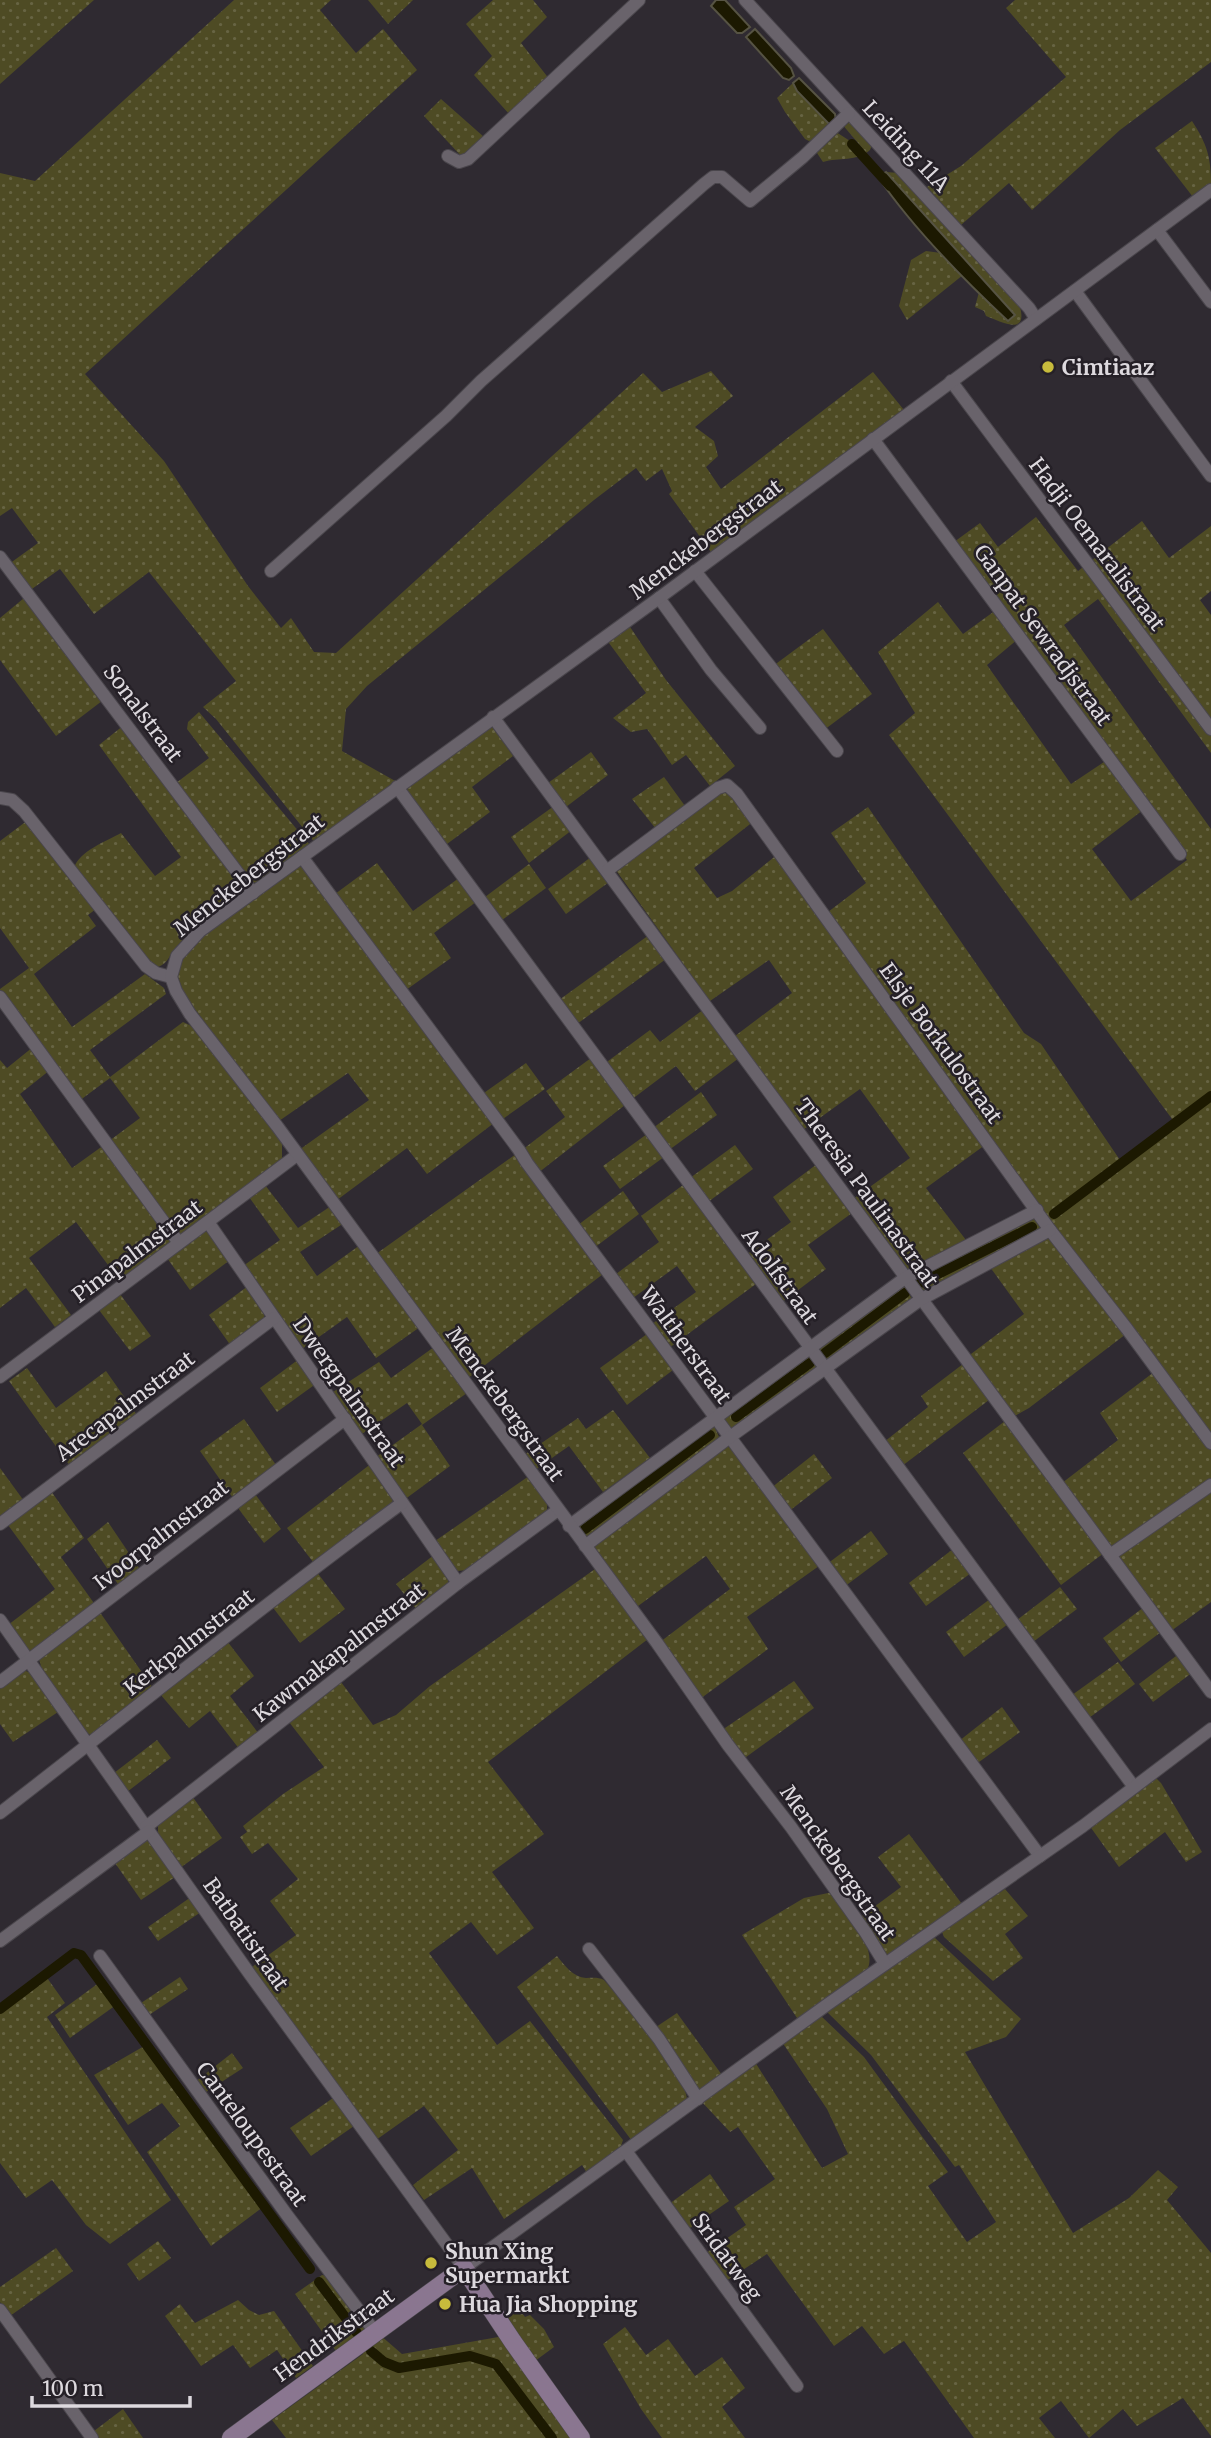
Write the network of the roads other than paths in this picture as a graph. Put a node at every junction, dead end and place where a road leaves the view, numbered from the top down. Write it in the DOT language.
graph roads {
  1 [pos="639,0"];
  2 [pos="745,0"];
  3 [pos="848,114"];
  4 [pos="448,156"];
  5 [pos="1211,190"];
  6 [pos="1157,230"];
  7 [pos="1075,291"];
  8 [pos="1211,302"];
  9 [pos="1036,319"];
  10 [pos="951,381"];
  11 [pos="873,439"];
  12 [pos="1211,476"];
  13 [pos="0,557"];
  14 [pos="271,571"];
  15 [pos="695,571"];
  16 [pos="659,598"];
  17 [pos="493,717"];
  18 [pos="760,728"];
  19 [pos="1211,729"];
  20 [pos="837,751"];
  21 [pos="397,787"];
  22 [pos="0,797"];
  23 [pos="1180,854"];
  24 [pos="302,857"];
  25 [pos="608,870"];
  26 [pos="253,893"];
  27 [pos="171,977"];
  28 [pos="0,997"];
  29 [pos="297,1155"];
  30 [pos="1037,1210"];
  31 [pos="208,1222"];
  32 [pos="1050,1230"];
  33 [pos="179,1243"];
  34 [pos="905,1278"];
  35 [pos="920,1300"];
  36 [pos="274,1318"];
  37 [pos="808,1347"];
  38 [pos="825,1370"];
  39 [pos="0,1377"];
  40 [pos="715,1416"];
  41 [pos="345,1419"];
  42 [pos="730,1437"];
  43 [pos="1211,1443"];
  44 [pos="1211,1485"];
  45 [pos="402,1503"];
  46 [pos="558,1510"];
  47 [pos="0,1524"];
  48 [pos="569,1526"];
  49 [pos="585,1546"];
  50 [pos="1110,1555"];
  51 [pos="458,1583"];
  52 [pos="0,1620"];
  53 [pos="28,1660"];
  54 [pos="0,1682"];
  55 [pos="1211,1692"];
  56 [pos="1211,1729"];
  57 [pos="89,1745"];
  58 [pos="1133,1787"];
  59 [pos="0,1813"];
  60 [pos="148,1829"];
  61 [pos="1040,1856"];
  62 [pos="0,1941"];
  63 [pos="589,1949"];
  64 [pos="100,1956"];
  65 [pos="885,1964"];
  66 [pos="698,2099"];
  67 [pos="626,2151"];
  68 [pos="464,2268"];
  69 [pos="0,2310"];
  70 [pos="375,2332"];
  71 [pos="797,2386"];
  72 [pos="92,2438"];
  73 [pos="231,2438"];
  74 [pos="582,2438"];
  1 -- 4 [label="street"];
  2 -- 3 [label="street, Leiding 11A"];
  3 -- 9 [label="street, Leiding 11A"];
  3 -- 14 [label="street"];
  5 -- 6 [label="street, Menckebergstraat"];
  6 -- 7 [label="street, Menckebergstraat"];
  6 -- 8 [label="street"];
  7 -- 9 [label="street, Menckebergstraat"];
  7 -- 12 [label="street"];
  9 -- 10 [label="street, Menckebergstraat"];
  10 -- 11 [label="street, Menckebergstraat"];
  10 -- 19 [label="street, Hadji Oemaralistraat"];
  11 -- 15 [label="street, Menckebergstraat"];
  11 -- 23 [label="street, Ganpat Sewradjstraat"];
  13 -- 26 [label="street, Sonalstraat"];
  15 -- 16 [label="street, Menckebergstraat"];
  15 -- 20 [label="street"];
  16 -- 17 [label="street, Menckebergstraat"];
  16 -- 18 [label="street"];
  17 -- 21 [label="street, Menckebergstraat"];
  17 -- 25 [label="street, Theresia Paulinastraat"];
  21 -- 24 [label="street, Menckebergstraat"];
  21 -- 37 [label="street, Adolfstraat"];
  22 -- 27 [label="street"];
  24 -- 26 [label="street, Menckebergstraat"];
  24 -- 40 [label="street, Waltherstraat"];
  25 -- 30 [label="street, Elsje Borkulostraat"];
  25 -- 34 [label="street, Theresia Paulinastraat"];
  26 -- 27 [label="street, Menckebergstraat"];
  27 -- 29 [label="street, Menckebergstraat"];
  28 -- 33 [label="street"];
  29 -- 31 [label="street, Pinapalmstraat"];
  29 -- 46 [label="street, Menckebergstraat"];
  30 -- 32 [label="street, Elsje Borkulostraat"];
  30 -- 34 [label="street"];
  31 -- 33 [label="street, Pinapalmstraat"];
  31 -- 36 [label="street, Dwergpalmstraat"];
  32 -- 35 [label="street"];
  32 -- 43 [label="street, Elsje Borkulostraat"];
  33 -- 39 [label="street, Pinapalmstraat"];
  34 -- 35 [label="street, Theresia Paulinastraat"];
  34 -- 37 [label="street"];
  35 -- 38 [label="street"];
  35 -- 50 [label="street, Theresia Paulinastraat"];
  36 -- 41 [label="street, Dwergpalmstraat"];
  36 -- 47 [label="street, Arecapalmstraat"];
  37 -- 38 [label="street, Adolfstraat"];
  37 -- 40 [label="street"];
  38 -- 42 [label="street"];
  38 -- 58 [label="street, Adolfstraat"];
  40 -- 42 [label="street, Waltherstraat"];
  40 -- 48 [label="street"];
  41 -- 45 [label="street, Dwergpalmstraat"];
  41 -- 53 [label="street, Ivoorpalmstraat"];
  42 -- 49 [label="street"];
  42 -- 61 [label="street, Waltherstraat"];
  44 -- 50 [label="street"];
  45 -- 51 [label="street, Dwergpalmstraat"];
  45 -- 57 [label="street, Kerkpalmstraat"];
  46 -- 48 [label="street, Menckebergstraat"];
  46 -- 51 [label="street, Kawmakapalmstraat"];
  48 -- 49 [label="street, Menckebergstraat"];
  49 -- 65 [label="street, Menckebergstraat"];
  50 -- 55 [label="street, Theresia Paulinastraat"];
  51 -- 60 [label="street, Kawmakapalmstraat"];
  52 -- 53 [label="street, Batbatistraat"];
  53 -- 54 [label="street, Ivoorpalmstraat"];
  53 -- 57 [label="street, Batbatistraat"];
  56 -- 58 [label="street"];
  57 -- 59 [label="street, Kerkpalmstraat"];
  57 -- 60 [label="street, Batbatistraat"];
  58 -- 61 [label="street"];
  60 -- 62 [label="street"];
  60 -- 68 [label="street, Batbatistraat"];
  61 -- 65 [label="street"];
  63 -- 66 [label="street"];
  64 -- 70 [label="street, Canteloupestraat"];
  65 -- 66 [label="street"];
  66 -- 67 [label="street"];
  67 -- 68 [label="street"];
  67 -- 71 [label="street, Sridatweg"];
  68 -- 70 [label="street, Hendrikstraat"];
  68 -- 74 [label="street"];
  69 -- 72 [label="street"];
  70 -- 73 [label="street, Hendrikstraat"];
}
